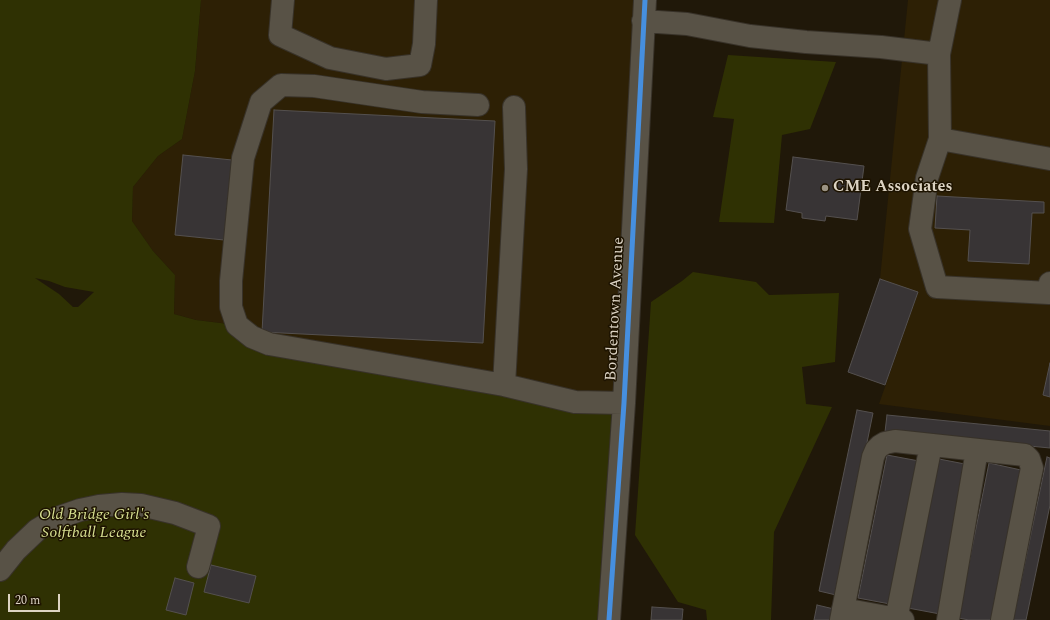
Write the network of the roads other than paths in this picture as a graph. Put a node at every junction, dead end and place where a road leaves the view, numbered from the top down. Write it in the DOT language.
graph roads {
  1 [pos="284,0"];
  2 [pos="426,0"];
  3 [pos="950,0"];
  4 [pos="644,10"];
  5 [pos="940,54"];
  6 [pos="478,105"];
  7 [pos="514,107"];
  8 [pos="940,139"];
  9 [pos="1050,160"];
  10 [pos="1050,283"];
  11 [pos="504,385"];
  12 [pos="624,403"];
  13 [pos="931,445"];
  14 [pos="977,450"];
  15 [pos="198,567"];
  16 [pos="0,570"];
  17 [pos="842,614"];
  18 [pos="609,620"];
  19 [pos="899,620"];
  20 [pos="948,620"];
  21 [pos="1002,620"];
  1 -- 2 [label="street"];
  3 -- 5 [label="street"];
  4 -- 5 [label="street"];
  4 -- 12 [label="street, Bordentown Avenue"];
  5 -- 8 [label="street"];
  6 -- 11 [label="street"];
  7 -- 11 [label="street"];
  8 -- 9 [label="street"];
  8 -- 10 [label="street"];
  11 -- 12 [label="street"];
  12 -- 18 [label="street, Bordentown Avenue"];
  13 -- 14 [label="street"];
  13 -- 17 [label="street"];
  13 -- 19 [label="street"];
  14 -- 20 [label="street"];
  14 -- 21 [label="street"];
  15 -- 16 [label="street"];
  17 -- 19 [label="street"];
}
